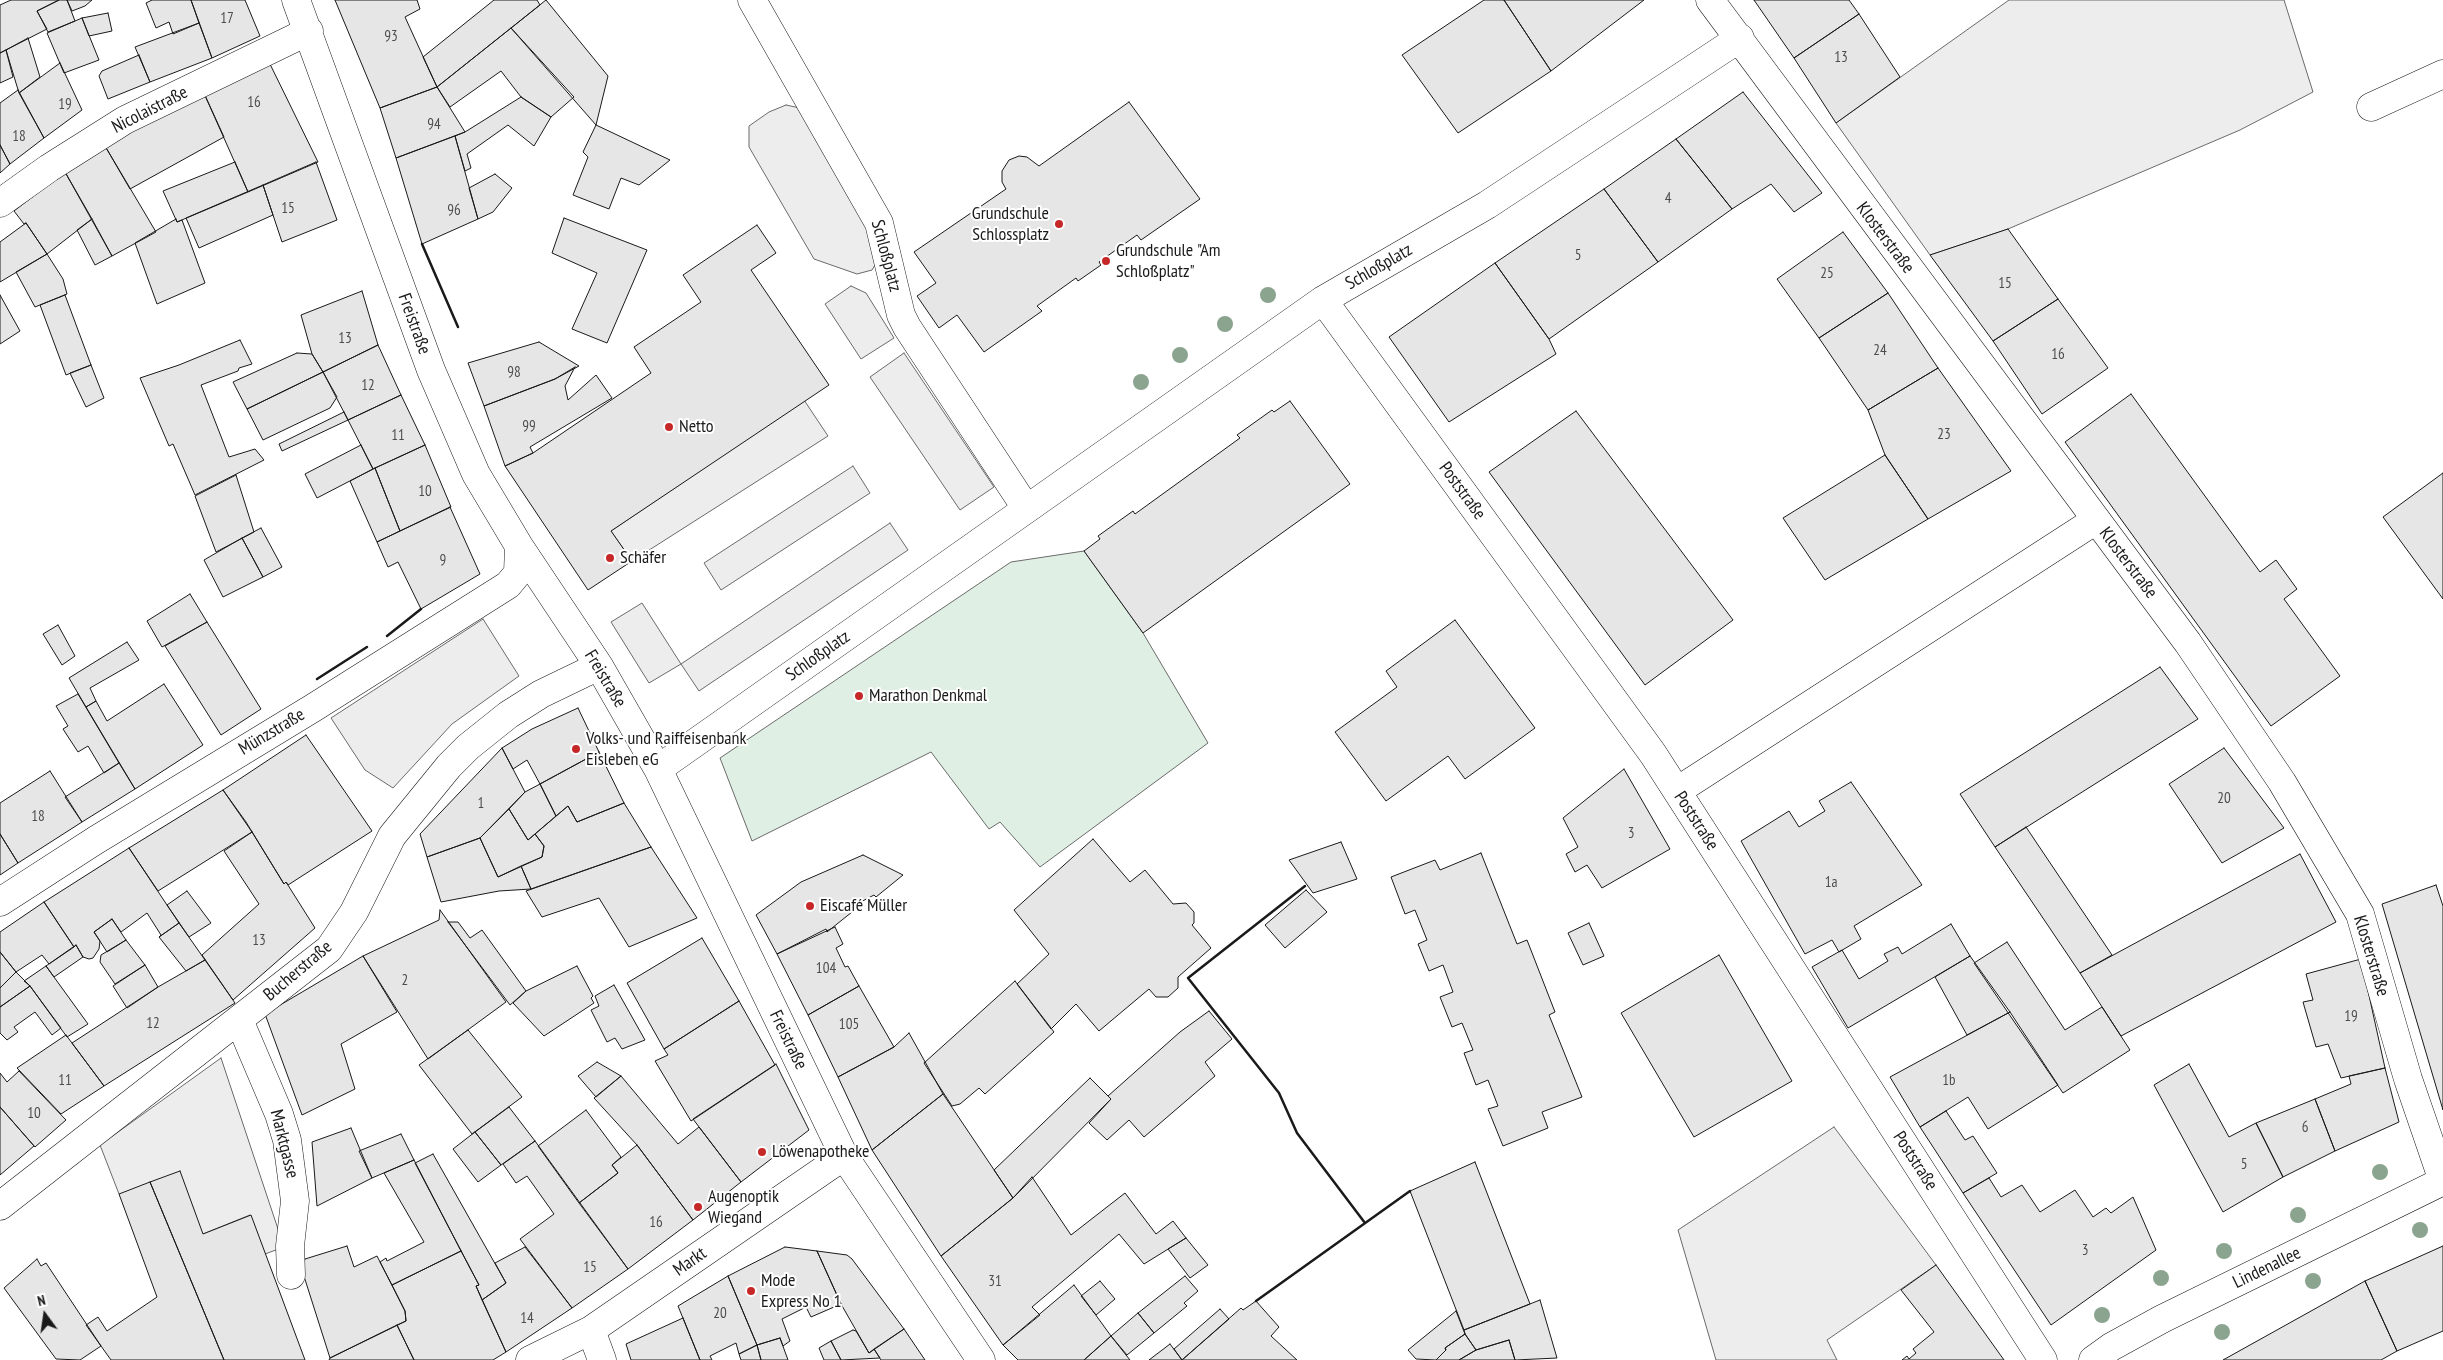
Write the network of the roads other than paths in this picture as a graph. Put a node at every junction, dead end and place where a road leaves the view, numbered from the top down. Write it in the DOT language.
graph roads {
  1 [pos="296,0"];
  2 [pos="752,0"];
  3 [pos="1710,0"];
  4 [pos="309,31"];
  5 [pos="1740,38"];
  6 [pos="2443,74"];
  7 [pos="2371,107"];
  8 [pos="0,203"];
  9 [pos="1323,300"];
  10 [pos="1026,508"];
  11 [pos="2096,520"];
  12 [pos="519,546"];
  13 [pos="599,666"];
  14 [pos="658,769"];
  15 [pos="1677,791"];
  16 [pos="0,902"];
  17 [pos="238,1020"];
  18 [pos="844,1156"];
  19 [pos="2443,1181"];
  20 [pos="0,1206"];
  21 [pos="291,1275"];
  22 [pos="591,1330"];
  23 [pos="530,1360"];
  24 [pos="602,1360"];
  25 [pos="981,1360"];
  26 [pos="2043,1360"];
  27 [pos="2093,1360"];
  1 -- 4 [label="street, Freistraße"];
  2 -- 10 [label="street, Schloßplatz"];
  3 -- 5 [label="street, Klosterstraße"];
  4 -- 8 [label="street, Nicolaistraße"];
  4 -- 12 [label="street, Freistraße"];
  5 -- 9 [label="street, Schloßplatz"];
  5 -- 11 [label="street, Klosterstraße"];
  6 -- 7 [label="street"];
  9 -- 10 [label="street, Schloßplatz"];
  9 -- 15 [label="street, Poststraße"];
  10 -- 14 [label="street, Schloßplatz"];
  11 -- 15 [label="street"];
  11 -- 19 [label="street, Klosterstraße"];
  12 -- 13 [label="street, Freistraße"];
  12 -- 16 [label="street, Münzstraße"];
  13 -- 14 [label="street, Freistraße"];
  13 -- 17 [label="street, Bucherstraße"];
  14 -- 18 [label="street, Freistraße"];
  15 -- 26 [label="street, Poststraße"];
  17 -- 20 [label="street, Bucherstraße"];
  17 -- 21 [label="street, Marktgasse"];
  18 -- 22 [label="street, Markt"];
  18 -- 25 [label="street, Freistraße"];
  19 -- 27 [label="street, Lindenallee"];
  22 -- 23 [label="street, Markt"];
  22 -- 24 [label="street"];
}
